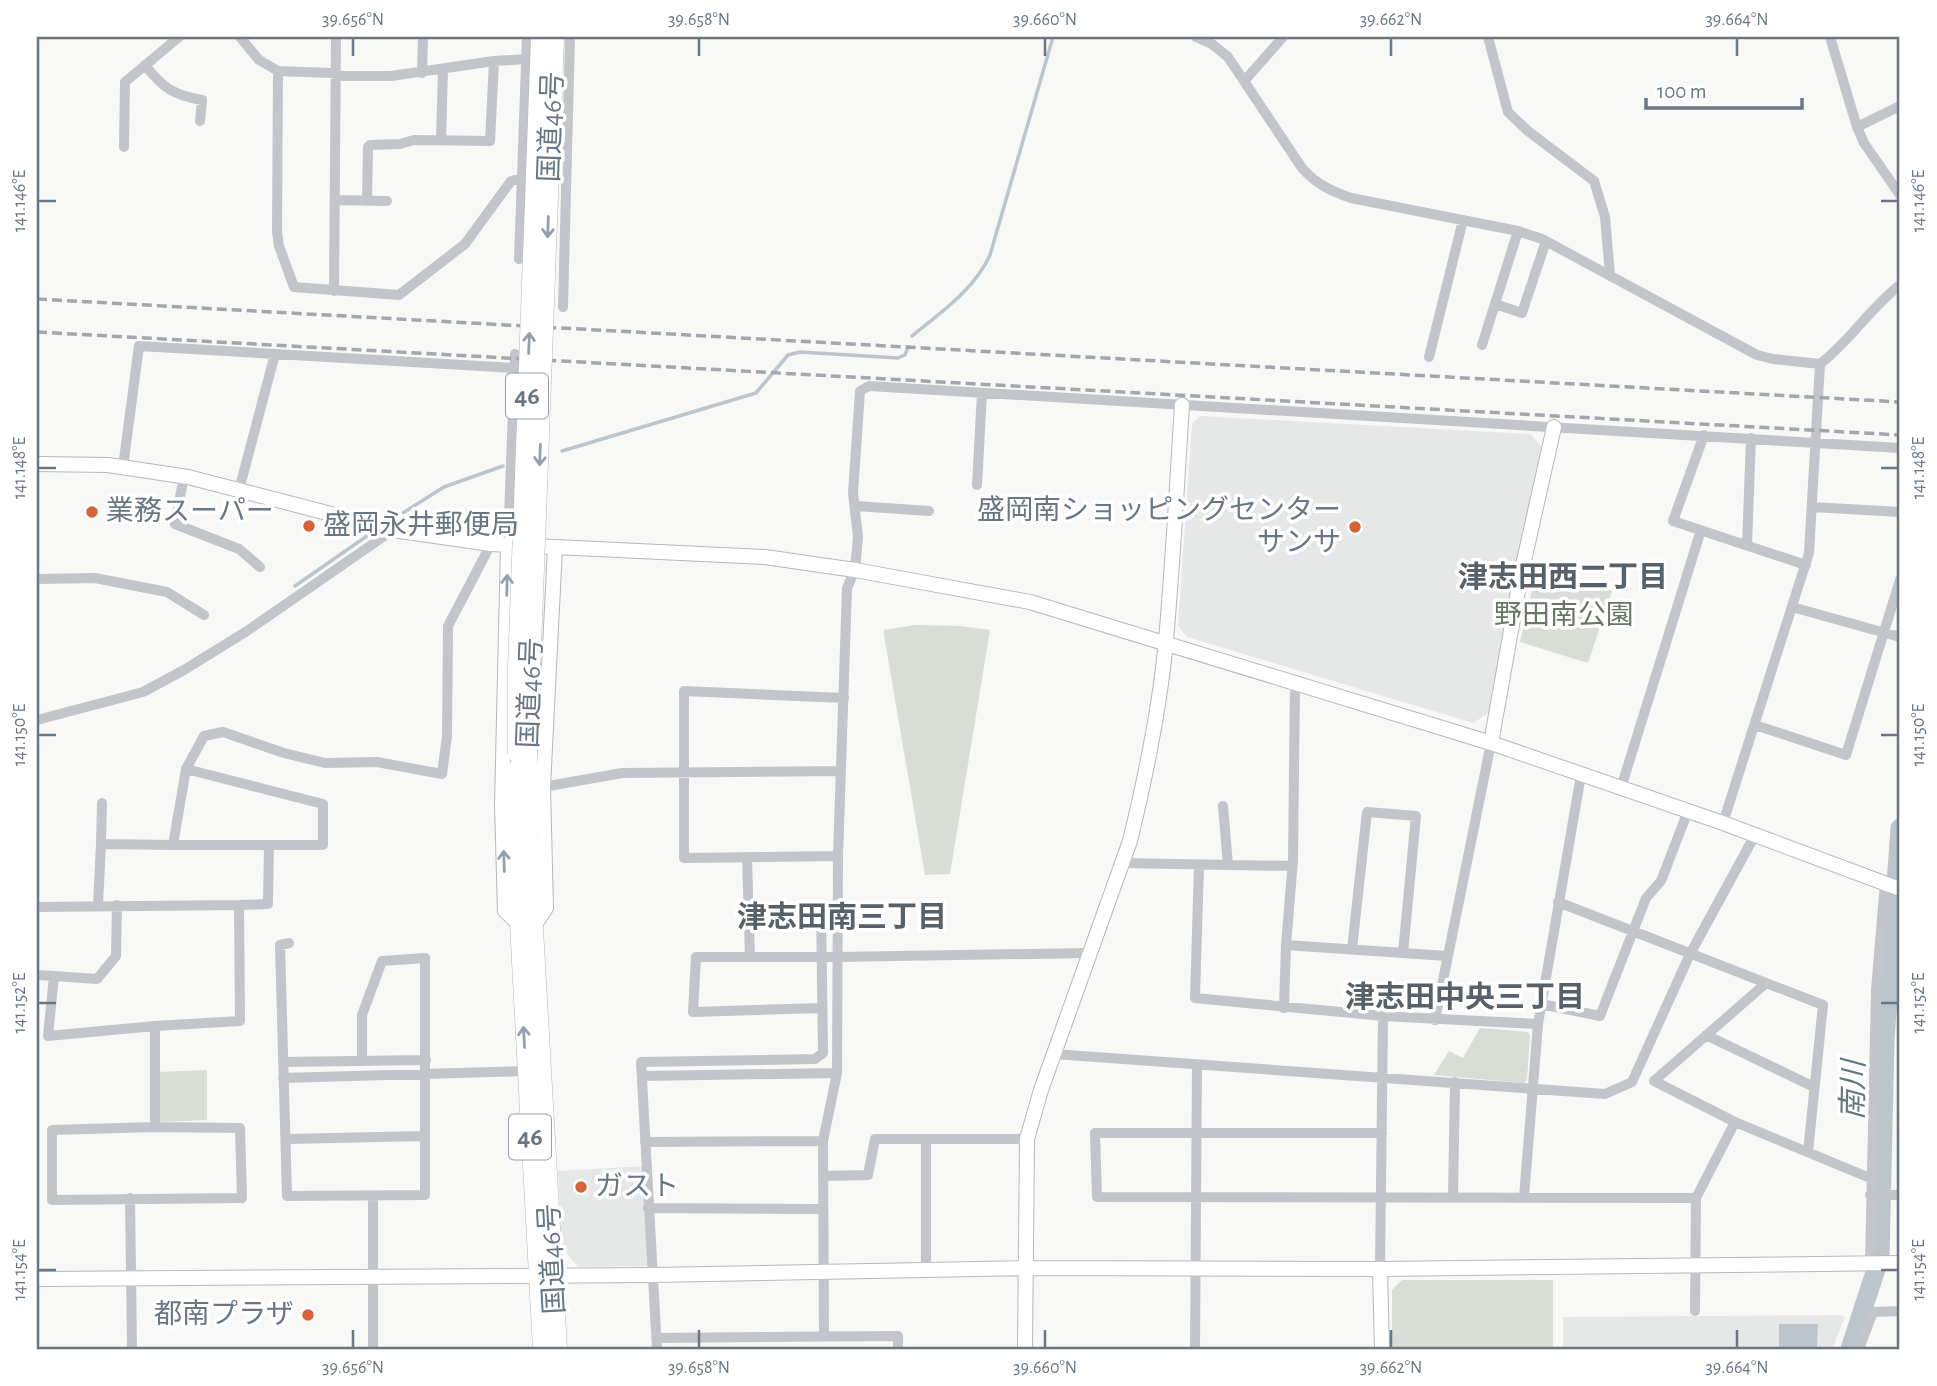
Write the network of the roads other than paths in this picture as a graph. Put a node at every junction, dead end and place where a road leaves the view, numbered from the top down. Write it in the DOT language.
graph roads {
  1 [pos="240,37"];
  2 [pos="335,37"];
  3 [pos="423,37"];
  4 [pos="527,37"];
  5 [pos="540,37"];
  6 [pos="555,37"];
  7 [pos="570,37"];
  8 [pos="1196,37"];
  9 [pos="1283,37"];
  10 [pos="1488,37"];
  11 [pos="1830,37"];
  12 [pos="176,38"];
  13 [pos="527,59"];
  14 [pos="494,61"];
  15 [pos="145,65"];
  16 [pos="443,70"];
  17 [pos="278,71"];
  18 [pos="422,73"];
  19 [pos="337,75"];
  20 [pos="1245,80"];
  21 [pos="1900,106"];
  22 [pos="200,121"];
  23 [pos="1857,127"];
  24 [pos="441,140"];
  25 [pos="124,146"];
  26 [pos="523,178"];
  27 [pos="1900,195"];
  28 [pos="335,200"];
  29 [pos="367,201"];
  30 [pos="387,201"];
  31 [pos="1463,220"];
  32 [pos="1518,231"];
  33 [pos="1546,241"];
  34 [pos="519,259"];
  35 [pos="1610,275"];
  36 [pos="1900,285"];
  37 [pos="334,291"];
  38 [pos="1495,304"];
  39 [pos="563,307"];
  40 [pos="1482,345"];
  41 [pos="275,354"];
  42 [pos="515,354"];
  43 [pos="1429,357"];
  44 [pos="1820,364"];
  45 [pos="514,368"];
  46 [pos="982,393"];
  47 [pos="1182,405"];
  48 [pos="1554,427"];
  49 [pos="1704,435"];
  50 [pos="1751,438"];
  51 [pos="1816,443"];
  52 [pos="1900,448"];
  53 [pos="37,464"];
  54 [pos="123,467"];
  55 [pos="184,476"];
  56 [pos="977,485"];
  57 [pos="239,490"];
  58 [pos="856,506"];
  59 [pos="1812,507"];
  60 [pos="929,511"];
  61 [pos="1900,512"];
  62 [pos="391,529"];
  63 [pos="1701,530"];
  64 [pos="491,544"];
  65 [pos="508,545"];
  66 [pos="1747,545"];
  67 [pos="555,548"];
  68 [pos="1806,565"];
  69 [pos="260,567"];
  70 [pos="855,570"];
  71 [pos="37,579"];
  72 [pos="1900,580"];
  73 [pos="1793,607"];
  74 [pos="204,615"];
  75 [pos="1884,633"];
  76 [pos="1900,637"];
  77 [pos="1166,643"];
  78 [pos="1294,683"];
  79 [pos="844,698"];
  80 [pos="37,720"];
  81 [pos="1755,725"];
  82 [pos="1491,743"];
  83 [pos="523,754"];
  84 [pos="186,769"];
  85 [pos="841,771"];
  86 [pos="682,772"];
  87 [pos="1581,775"];
  88 [pos="543,787"];
  89 [pos="1621,788"];
  90 [pos="102,803"];
  91 [pos="1223,806"];
  92 [pos="1688,811"];
  93 [pos="1723,823"];
  94 [pos="1755,835"];
  95 [pos="101,844"];
  96 [pos="173,845"];
  97 [pos="269,845"];
  98 [pos="838,856"];
  99 [pos="747,858"];
  100 [pos="1121,863"];
  101 [pos="1199,864"];
  102 [pos="1228,865"];
  103 [pos="1292,866"];
  104 [pos="1885,883"];
  105 [pos="1900,889"];
  106 [pos="1558,902"];
  107 [pos="98,905"];
  108 [pos="117,905"];
  109 [pos="239,905"];
  110 [pos="821,906"];
  111 [pos="37,907"];
  112 [pos="526,926"];
  113 [pos="1633,933"];
  114 [pos="289,943"];
  115 [pos="1286,945"];
  116 [pos="1352,949"];
  117 [pos="1089,953"];
  118 [pos="1403,953"];
  119 [pos="1690,954"];
  120 [pos="1447,956"];
  121 [pos="750,957"];
  122 [pos="822,957"];
  123 [pos="836,957"];
  124 [pos="37,975"];
  125 [pos="54,976"];
  126 [pos="1766,985"];
  127 [pos="1541,1004"];
  128 [pos="822,1008"];
  129 [pos="1284,1008"];
  130 [pos="1383,1016"];
  131 [pos="1435,1020"];
  132 [pos="1538,1024"];
  133 [pos="155,1026"];
  134 [pos="1706,1035"];
  135 [pos="1054,1054"];
  136 [pos="362,1060"];
  137 [pos="426,1060"];
  138 [pos="283,1062"];
  139 [pos="1197,1064"];
  140 [pos="526,1071"];
  141 [pos="837,1073"];
  142 [pos="426,1074"];
  143 [pos="642,1076"];
  144 [pos="1382,1076"];
  145 [pos="283,1078"];
  146 [pos="1455,1082"];
  147 [pos="1531,1087"];
  148 [pos="1814,1087"];
  149 [pos="1735,1122"];
  150 [pos="155,1127"];
  151 [pos="1195,1133"];
  152 [pos="1382,1133"];
  153 [pos="424,1136"];
  154 [pos="287,1139"];
  155 [pos="926,1139"];
  156 [pos="1027,1139"];
  157 [pos="822,1141"];
  158 [pos="645,1142"];
  159 [pos="1808,1152"];
  160 [pos="822,1175"];
  161 [pos="1870,1178"];
  162 [pos="1870,1195"];
  163 [pos="1900,1195"];
  164 [pos="373,1197"];
  165 [pos="1195,1197"];
  166 [pos="1381,1197"];
  167 [pos="1453,1197"];
  168 [pos="1524,1197"];
  169 [pos="131,1198"];
  170 [pos="1696,1198"];
  171 [pos="648,1208"];
  172 [pos="822,1209"];
  173 [pos="1900,1263"];
  174 [pos="1870,1264"];
  175 [pos="1696,1265"];
  176 [pos="1196,1267"];
  177 [pos="1025,1268"];
  178 [pos="926,1269"];
  179 [pos="1380,1269"];
  180 [pos="823,1272"];
  181 [pos="652,1275"];
  182 [pos="132,1276"];
  183 [pos="372,1276"];
  184 [pos="546,1276"];
  185 [pos="37,1279"];
  186 [pos="1695,1311"];
  187 [pos="1900,1311"];
  188 [pos="824,1336"];
  189 [pos="656,1344"];
  190 [pos="132,1349"];
  191 [pos="373,1349"];
  192 [pos="542,1349"];
  193 [pos="558,1349"];
  194 [pos="898,1349"];
  195 [pos="1025,1349"];
  196 [pos="1195,1349"];
  197 [pos="1382,1349"];
  198 [pos="1859,1349"];
  1 -- 17 [label="street"];
  2 -- 19 [label="street"];
  3 -- 18 [label="street"];
  4 -- 13 [label="street"];
  83 -- 5 [label="highway, 国道46号 / 46, one-way, bridge"];
  6 -- 83 [label="highway, 国道46号 / 46, one-way, bridge"];
  7 -- 39 [label="street"];
  8 -- 20 [label="street"];
  9 -- 20 [label="street"];
  10 -- 35 [label="street"];
  11 -- 23 [label="street"];
  12 -- 15 [label="street"];
  13 -- 14 [label="street"];
  13 -- 26 [label="street"];
  14 -- 16 [label="street"];
  14 -- 24 [label="street"];
  15 -- 22 [label="street"];
  15 -- 25 [label="street"];
  16 -- 18 [label="street"];
  16 -- 24 [label="street"];
  17 -- 19 [label="street"];
  17 -- 37 [label="street"];
  18 -- 19 [label="street"];
  19 -- 28 [label="street"];
  20 -- 31 [label="street"];
  21 -- 23 [label="street"];
  23 -- 27 [label="street"];
  24 -- 29 [label="street"];
  26 -- 34 [label="street"];
  26 -- 37 [label="street"];
  28 -- 29 [label="street"];
  28 -- 37 [label="street"];
  29 -- 30 [label="street"];
  31 -- 32 [label="street"];
  31 -- 43 [label="street"];
  32 -- 33 [label="street"];
  32 -- 38 [label="street"];
  33 -- 35 [label="street"];
  33 -- 38 [label="street"];
  35 -- 44 [label="street"];
  36 -- 44 [label="street"];
  38 -- 40 [label="street"];
  41 -- 45 [label="street"];
  41 -- 54 [label="street"];
  41 -- 57 [label="street"];
  42 -- 45 [label="street"];
  44 -- 51 [label="street"];
  45 -- 65 [label="street"];
  46 -- 47 [label="street"];
  46 -- 56 [label="street"];
  46 -- 58 [label="street"];
  47 -- 48 [label="street"];
  47 -- 77 [label="street"];
  48 -- 49 [label="street"];
  48 -- 82 [label="street"];
  49 -- 50 [label="street"];
  49 -- 63 [label="street"];
  50 -- 51 [label="street"];
  50 -- 66 [label="street"];
  51 -- 52 [label="street"];
  51 -- 59 [label="street"];
  53 -- 54 [label="street"];
  54 -- 55 [label="street"];
  55 -- 57 [label="street"];
  55 -- 69 [label="street"];
  57 -- 62 [label="street"];
  58 -- 60 [label="street"];
  58 -- 70 [label="street"];
  59 -- 61 [label="street"];
  59 -- 68 [label="street"];
  62 -- 64 [label="street"];
  62 -- 80 [label="street"];
  63 -- 66 [label="street"];
  63 -- 89 [label="street"];
  64 -- 65 [label="street"];
  64 -- 84 [label="street"];
  65 -- 67 [label="street"];
  112 -- 65 [label="street, one-way"];
  66 -- 68 [label="street"];
  67 -- 70 [label="street"];
  67 -- 88 [label="street"];
  68 -- 73 [label="street"];
  70 -- 77 [label="street"];
  70 -- 79 [label="street"];
  71 -- 74 [label="street"];
  72 -- 75 [label="street"];
  73 -- 75 [label="street"];
  73 -- 81 [label="street"];
  75 -- 76 [label="street"];
  75 -- 81 [label="street"];
  77 -- 78 [label="street"];
  77 -- 100 [label="street"];
  78 -- 82 [label="street"];
  78 -- 103 [label="street"];
  79 -- 85 [label="street"];
  79 -- 86 [label="street"];
  81 -- 93 [label="street"];
  82 -- 87 [label="street"];
  82 -- 120 [label="street"];
  83 -- 112 [label="highway, 国道46号 / 46"];
  84 -- 96 [label="street"];
  84 -- 97 [label="street"];
  85 -- 86 [label="street"];
  85 -- 98 [label="street"];
  86 -- 88 [label="street"];
  86 -- 99 [label="street"];
  87 -- 89 [label="street"];
  87 -- 106 [label="street"];
  88 -- 112 [label="street"];
  89 -- 92 [label="street"];
  90 -- 95 [label="street"];
  91 -- 102 [label="street"];
  92 -- 93 [label="street"];
  92 -- 113 [label="street"];
  93 -- 94 [label="street"];
  94 -- 104 [label="street"];
  94 -- 119 [label="street"];
  95 -- 96 [label="street"];
  95 -- 107 [label="street"];
  96 -- 97 [label="street"];
  97 -- 109 [label="street"];
  98 -- 99 [label="street"];
  98 -- 123 [label="street"];
  99 -- 121 [label="street"];
  100 -- 101 [label="street"];
  100 -- 117 [label="street"];
  101 -- 102 [label="street"];
  101 -- 129 [label="street"];
  102 -- 103 [label="street"];
  103 -- 115 [label="street"];
  104 -- 105 [label="street"];
  104 -- 161 [label="street"];
  106 -- 113 [label="street"];
  106 -- 127 [label="street"];
  107 -- 108 [label="street"];
  107 -- 111 [label="street"];
  108 -- 109 [label="street"];
  108 -- 125 [label="street"];
  109 -- 133 [label="street"];
  110 -- 122 [label="street"];
  140 -- 112 [label="highway, 国道46号 / 46, one-way"];
  112 -- 184 [label="highway, 国道46号 / 46"];
  113 -- 119 [label="street"];
  113 -- 127 [label="street"];
  114 -- 138 [label="street"];
  115 -- 116 [label="street"];
  115 -- 129 [label="street"];
  116 -- 118 [label="street"];
  116 -- 118 [label="street"];
  117 -- 123 [label="street"];
  117 -- 135 [label="street"];
  118 -- 120 [label="street"];
  119 -- 126 [label="street"];
  119 -- 147 [label="street"];
  120 -- 131 [label="street"];
  121 -- 122 [label="street"];
  121 -- 128 [label="street"];
  122 -- 123 [label="street"];
  122 -- 128 [label="street"];
  123 -- 141 [label="street"];
  124 -- 125 [label="street"];
  125 -- 133 [label="street"];
  126 -- 134 [label="street"];
  126 -- 148 [label="street"];
  127 -- 132 [label="street"];
  128 -- 143 [label="street"];
  129 -- 130 [label="street"];
  130 -- 131 [label="street"];
  130 -- 144 [label="street"];
  131 -- 132 [label="street"];
  132 -- 147 [label="street"];
  133 -- 150 [label="street"];
  134 -- 148 [label="street"];
  134 -- 149 [label="street"];
  135 -- 139 [label="street"];
  135 -- 156 [label="street"];
  136 -- 137 [label="street"];
  136 -- 137 [label="street"];
  136 -- 138 [label="street"];
  137 -- 142 [label="street"];
  138 -- 145 [label="street"];
  139 -- 144 [label="street"];
  139 -- 151 [label="street"];
  140 -- 142 [label="street"];
  140 -- 184 [label="highway, 国道46号 / 46"];
  141 -- 143 [label="street"];
  141 -- 157 [label="street"];
  142 -- 145 [label="street"];
  142 -- 153 [label="street"];
  143 -- 158 [label="street"];
  144 -- 146 [label="street"];
  144 -- 152 [label="street"];
  145 -- 154 [label="street"];
  146 -- 147 [label="street"];
  146 -- 167 [label="street"];
  147 -- 168 [label="street"];
  148 -- 159 [label="street"];
  149 -- 159 [label="street"];
  149 -- 170 [label="street"];
  150 -- 169 [label="street"];
  150 -- 169 [label="street"];
  151 -- 152 [label="street"];
  151 -- 165 [label="street"];
  151 -- 165 [label="street"];
  152 -- 166 [label="street"];
  153 -- 154 [label="street"];
  153 -- 164 [label="street"];
  154 -- 164 [label="street"];
  155 -- 156 [label="street"];
  155 -- 160 [label="street"];
  155 -- 178 [label="street"];
  156 -- 177 [label="street"];
  157 -- 158 [label="street"];
  157 -- 160 [label="street"];
  158 -- 171 [label="street"];
  159 -- 161 [label="street"];
  160 -- 172 [label="street"];
  161 -- 162 [label="street"];
  162 -- 163 [label="street"];
  162 -- 174 [label="street"];
  164 -- 183 [label="street"];
  165 -- 166 [label="street"];
  165 -- 176 [label="street"];
  166 -- 167 [label="street"];
  166 -- 179 [label="street"];
  167 -- 168 [label="street"];
  168 -- 170 [label="street"];
  169 -- 182 [label="street"];
  170 -- 175 [label="street"];
  171 -- 172 [label="street"];
  171 -- 181 [label="street"];
  172 -- 180 [label="street"];
  173 -- 174 [label="street"];
  174 -- 175 [label="street"];
  175 -- 179 [label="street"];
  175 -- 186 [label="street"];
  176 -- 177 [label="street"];
  176 -- 179 [label="street"];
  176 -- 196 [label="street"];
  177 -- 178 [label="street"];
  177 -- 195 [label="street"];
  178 -- 180 [label="street"];
  179 -- 197 [label="street"];
  180 -- 181 [label="street"];
  180 -- 188 [label="street"];
  181 -- 184 [label="street"];
  181 -- 189 [label="street"];
  182 -- 183 [label="street"];
  182 -- 185 [label="street"];
  182 -- 190 [label="street"];
  183 -- 184 [label="street"];
  183 -- 191 [label="street"];
  184 -- 192 [label="highway, 国道46号 / 46"];
  184 -- 193 [label="highway, 国道46号 / 46"];
  187 -- 198 [label="street"];
  188 -- 189 [label="street"];
  188 -- 194 [label="street"];
}
